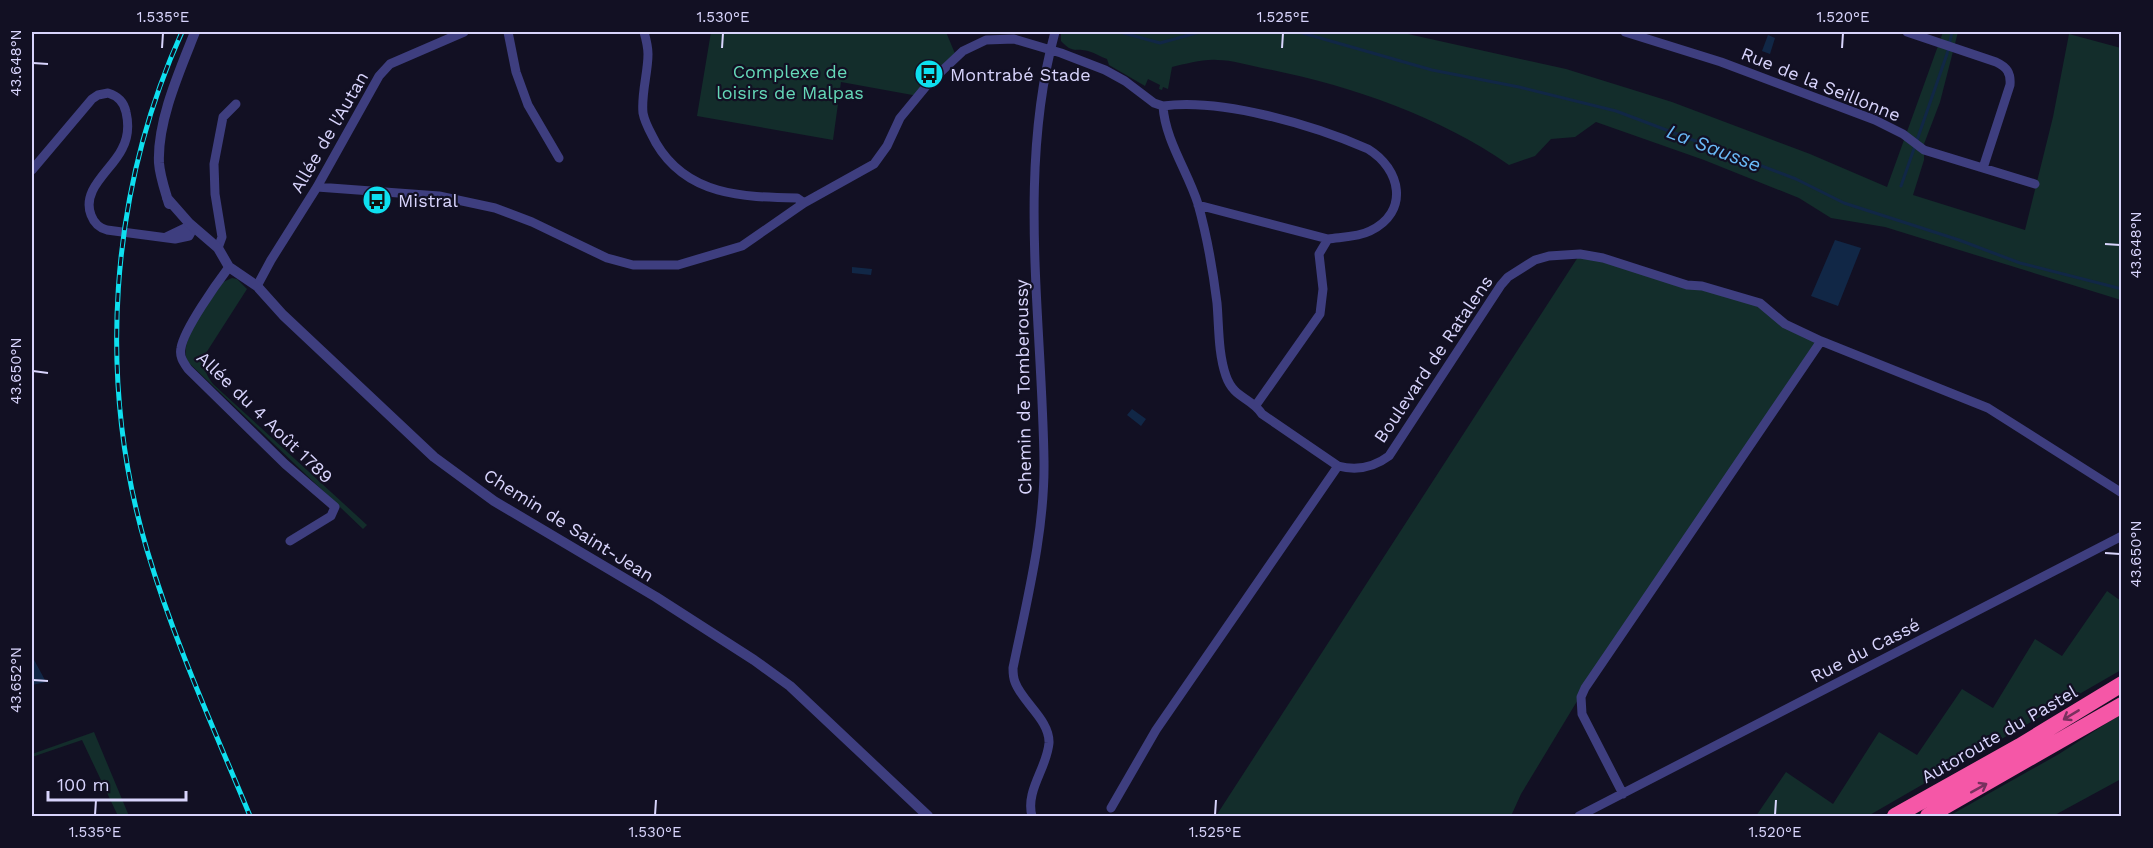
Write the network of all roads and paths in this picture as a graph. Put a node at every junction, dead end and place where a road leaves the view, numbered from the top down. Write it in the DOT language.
graph roads {
  1 [pos="195,32"];
  2 [pos="464,32"];
  3 [pos="508,32"];
  4 [pos="644,32"];
  5 [pos="1055,32"];
  6 [pos="1625,32"];
  7 [pos="1908,32"];
  8 [pos="1655,36"];
  9 [pos="1050,50"];
  10 [pos="236,104"];
  11 [pos="1163,106"];
  12 [pos="559,158"];
  13 [pos="1983,168"];
  14 [pos="32,170"];
  15 [pos="2035,184"];
  16 [pos="317,187"];
  17 [pos="804,203"];
  18 [pos="1198,204"];
  19 [pos="190,228"];
  20 [pos="1328,239"];
  21 [pos="213,245"];
  22 [pos="230,267"];
  23 [pos="257,286"];
  24 [pos="1821,341"];
  25 [pos="1256,405"];
  26 [pos="1338,466"];
  27 [pos="2121,493"];
  28 [pos="2121,536"];
  29 [pos="290,541"];
  30 [pos="2121,684"];
  31 [pos="2121,705"];
  32 [pos="1623,794"];
  33 [pos="1111,808"];
  34 [pos="928,816"];
  35 [pos="1032,816"];
  36 [pos="1579,816"];
  37 [pos="1895,816"];
  38 [pos="1928,816"];
  1 -- 19 [label="street"];
  2 -- 16 [label="street, Allée de l'Autan"];
  3 -- 12 [label="street"];
  4 -- 17 [label="street"];
  5 -- 9 [label="street, Chemin de Tomberoussy"];
  6 -- 8 [label="street, Rue de la Seillonne"];
  7 -- 13 [label="street"];
  8 -- 13 [label="street, Rue de la Seillonne"];
  9 -- 11 [label="street"];
  9 -- 17 [label="street"];
  9 -- 35 [label="street, Chemin de Tomberoussy"];
  10 -- 21 [label="street"];
  11 -- 18 [label="street"];
  11 -- 20 [label="street"];
  13 -- 15 [label="street, Rue de la Seillonne"];
  14 -- 19 [label="street"];
  16 -- 17 [label="street"];
  16 -- 23 [label="street, Allée de l'Autan"];
  18 -- 20 [label="street"];
  18 -- 25 [label="street"];
  19 -- 21 [label="street"];
  20 -- 25 [label="street"];
  21 -- 22 [label="street, Chemin de Saint-Jean"];
  22 -- 23 [label="street, Chemin de Saint-Jean"];
  22 -- 29 [label="street, Allée du 4 Août 1789"];
  23 -- 34 [label="street, Chemin de Saint-Jean"];
  24 -- 26 [label="street, Boulevard de Ratalens"];
  24 -- 27 [label="street, Boulevard de Ratalens"];
  24 -- 32 [label="street"];
  25 -- 26 [label="street"];
  26 -- 33 [label="street"];
  28 -- 32 [label="street, Rue du Cassé"];
  30 -- 37 [label="highway, Autoroute du Pastel, one-way"];
  38 -- 31 [label="highway, Autoroute du Pastel, one-way"];
  32 -- 36 [label="street, Rue du Cassé"];
}
